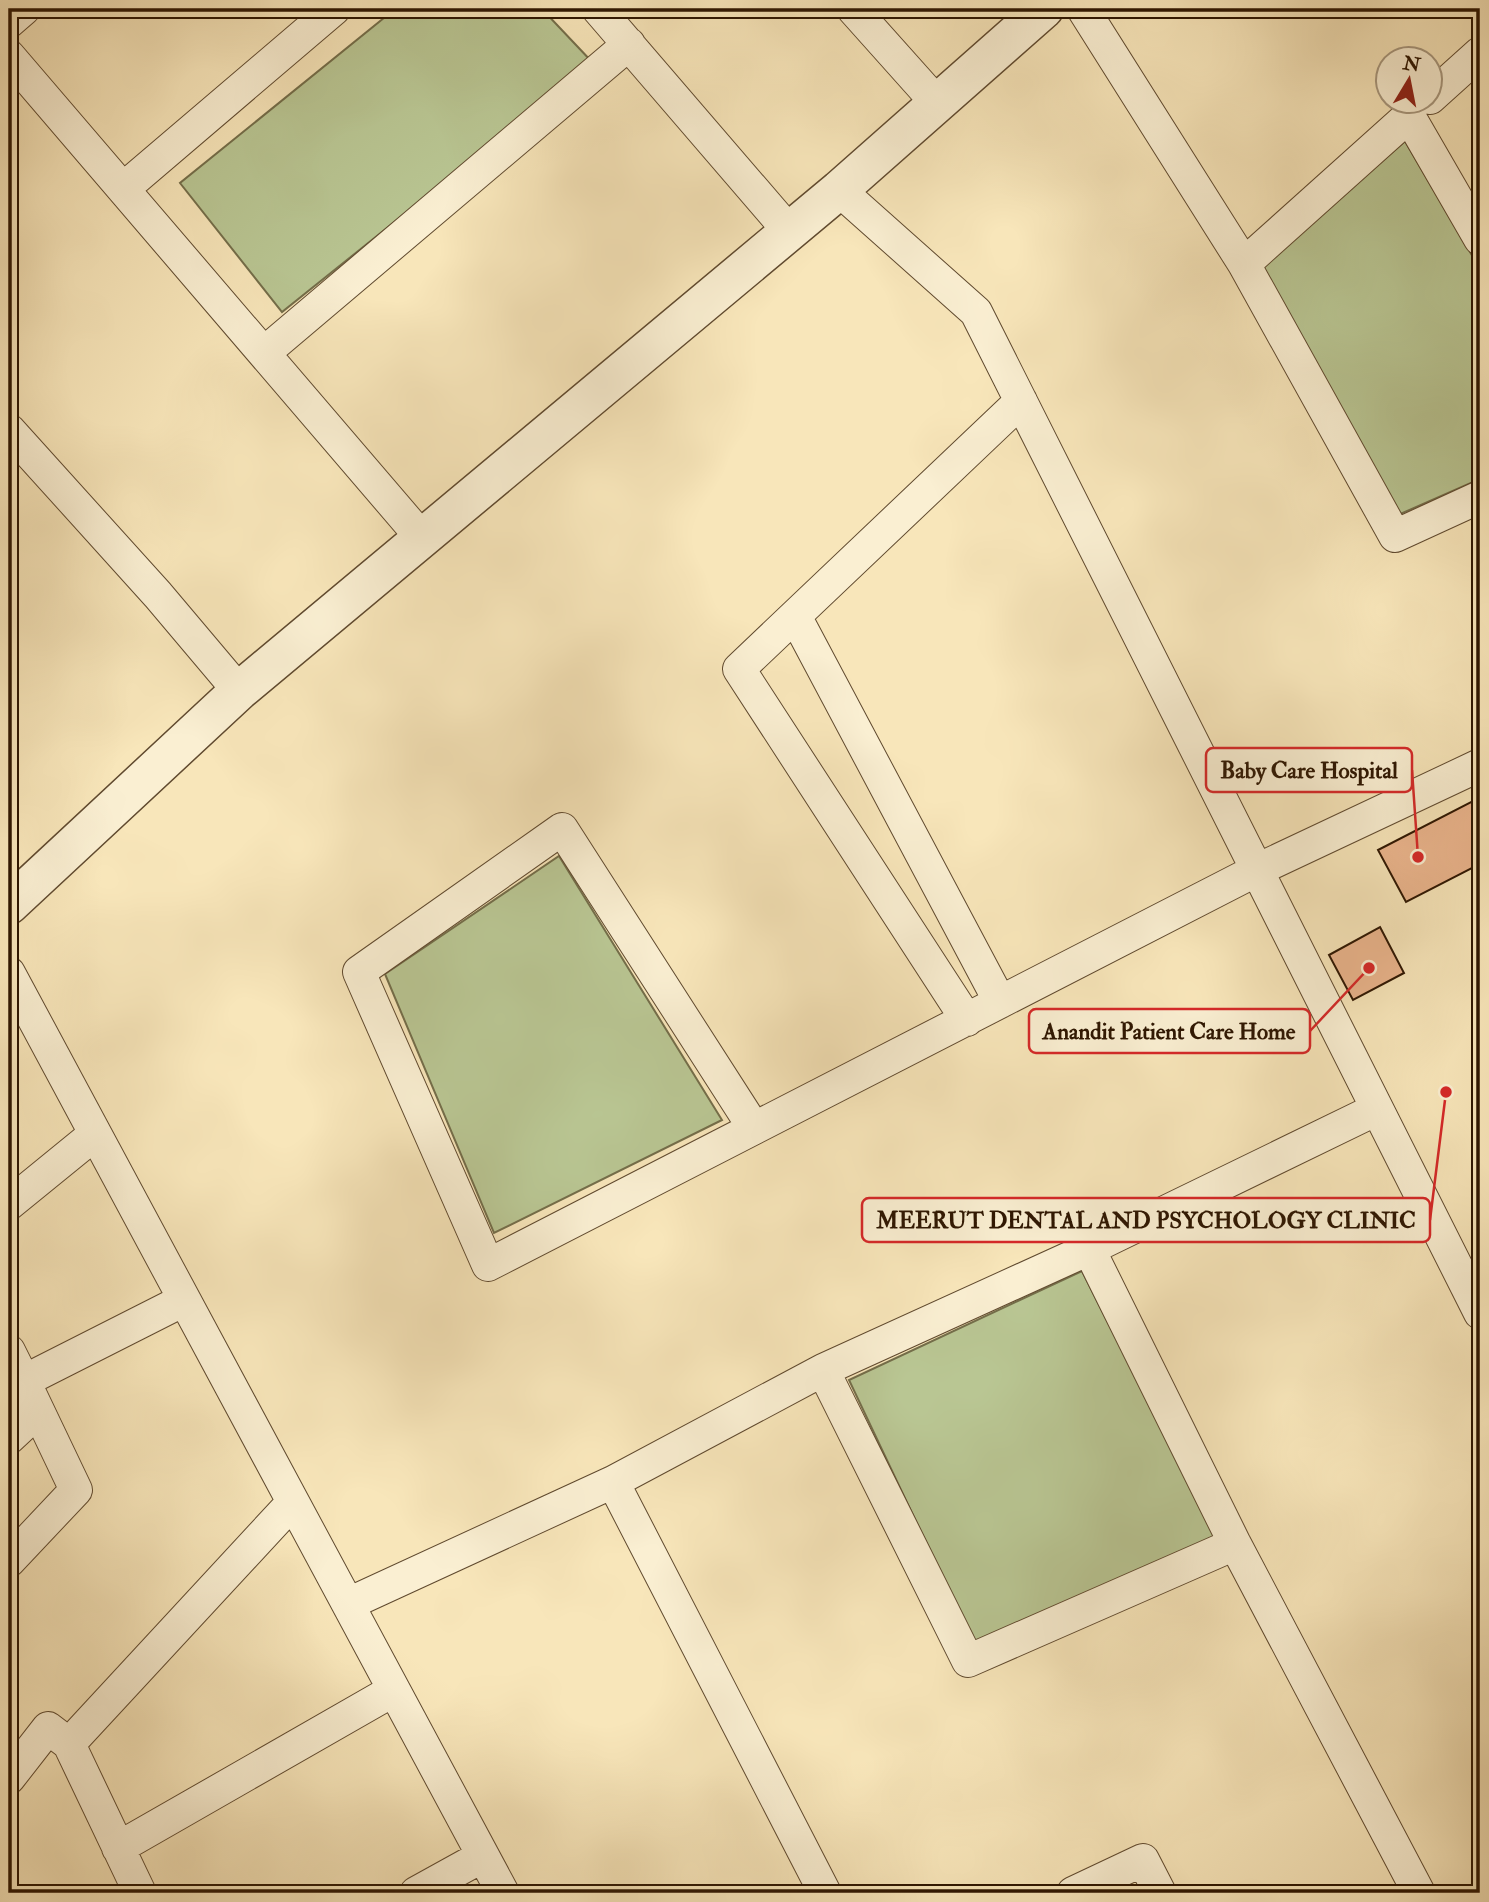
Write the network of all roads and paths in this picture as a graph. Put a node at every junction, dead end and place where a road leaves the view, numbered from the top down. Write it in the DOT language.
graph roads {
  1 [pos="24,9"];
  2 [pos="334,9"];
  3 [pos="598,9"];
  4 [pos="853,9"];
  5 [pos="1044,9"];
  6 [pos="1083,9"];
  7 [pos="9,22"];
  8 [pos="629,44"];
  9 [pos="1480,53"];
  10 [pos="9,56"];
  11 [pos="1444,85"];
  12 [pos="937,103"];
  13 [pos="1409,116"];
  14 [pos="1426,116"];
  15 [pos="123,189"];
  16 [pos="839,190"];
  17 [pos="789,231"];
  18 [pos="1480,239"];
  19 [pos="1244,264"];
  20 [pos="264,353"];
  21 [pos="1021,401"];
  22 [pos="9,430"];
  23 [pos="1480,496"];
  24 [pos="422,538"];
  25 [pos="795,616"];
  26 [pos="239,691"];
  27 [pos="1480,765"];
  28 [pos="1257,870"];
  29 [pos="9,905"];
  30 [pos="9,973"];
  31 [pos="1000,1002"];
  32 [pos="967,1020"];
  33 [pos="1377,1109"];
  34 [pos="754,1128"];
  35 [pos="95,1134"];
  36 [pos="9,1204"];
  37 [pos="1089,1249"];
  38 [pos="184,1300"];
  39 [pos="1480,1313"];
  40 [pos="9,1351"];
  41 [pos="823,1370"];
  42 [pos="24,1381"];
  43 [pos="38,1411"];
  44 [pos="9,1438"];
  45 [pos="613,1482"];
  46 [pos="293,1502"];
  47 [pos="1235,1544"];
  48 [pos="9,1561"];
  49 [pos="348,1604"];
  50 [pos="394,1690"];
  51 [pos="69,1744"];
  52 [pos="9,1778"];
  53 [pos="118,1848"];
  54 [pos="483,1856"];
  55 [pos="140,1893"];
  56 [pos="416,1893"];
  57 [pos="503,1893"];
  58 [pos="825,1893"];
  59 [pos="1073,1893"];
  60 [pos="1160,1893"];
  61 [pos="1419,1893"];
  1 -- 7 [label="street"];
  2 -- 15 [label="street"];
  3 -- 8 [label="street"];
  4 -- 12 [label="street"];
  5 -- 12 [label="street"];
  6 -- 19 [label="street"];
  8 -- 17 [label="street"];
  8 -- 20 [label="street"];
  9 -- 11 [label="street"];
  10 -- 15 [label="street"];
  12 -- 16 [label="street"];
  13 -- 19 [label="street"];
  14 -- 18 [label="street"];
  15 -- 20 [label="street"];
  16 -- 17 [label="street"];
  16 -- 21 [label="street"];
  17 -- 24 [label="street"];
  19 -- 23 [label="street"];
  20 -- 24 [label="street"];
  21 -- 25 [label="street"];
  21 -- 28 [label="street"];
  22 -- 26 [label="street"];
  24 -- 26 [label="street"];
  25 -- 31 [label="street"];
  25 -- 32 [label="street"];
  26 -- 29 [label="street"];
  27 -- 28 [label="street"];
  28 -- 31 [label="street"];
  28 -- 33 [label="street"];
  30 -- 35 [label="street"];
  31 -- 32 [label="street"];
  32 -- 34 [label="street"];
  33 -- 37 [label="street"];
  33 -- 39 [label="street"];
  34 -- 34 [label="street"];
  35 -- 36 [label="street"];
  35 -- 38 [label="street"];
  37 -- 41 [label="street"];
  37 -- 47 [label="street"];
  38 -- 42 [label="street"];
  38 -- 46 [label="street"];
  40 -- 42 [label="street"];
  41 -- 45 [label="street"];
  41 -- 47 [label="street"];
  42 -- 43 [label="street"];
  43 -- 44 [label="street"];
  43 -- 48 [label="street"];
  45 -- 49 [label="street"];
  45 -- 58 [label="street"];
  46 -- 49 [label="street"];
  46 -- 51 [label="street"];
  47 -- 61 [label="street"];
  49 -- 50 [label="street"];
  50 -- 53 [label="street"];
  50 -- 54 [label="street"];
  51 -- 52 [label="street"];
  51 -- 53 [label="street"];
  53 -- 55 [label="street"];
  54 -- 56 [label="street"];
  54 -- 57 [label="street"];
  59 -- 60 [label="street"];
}
